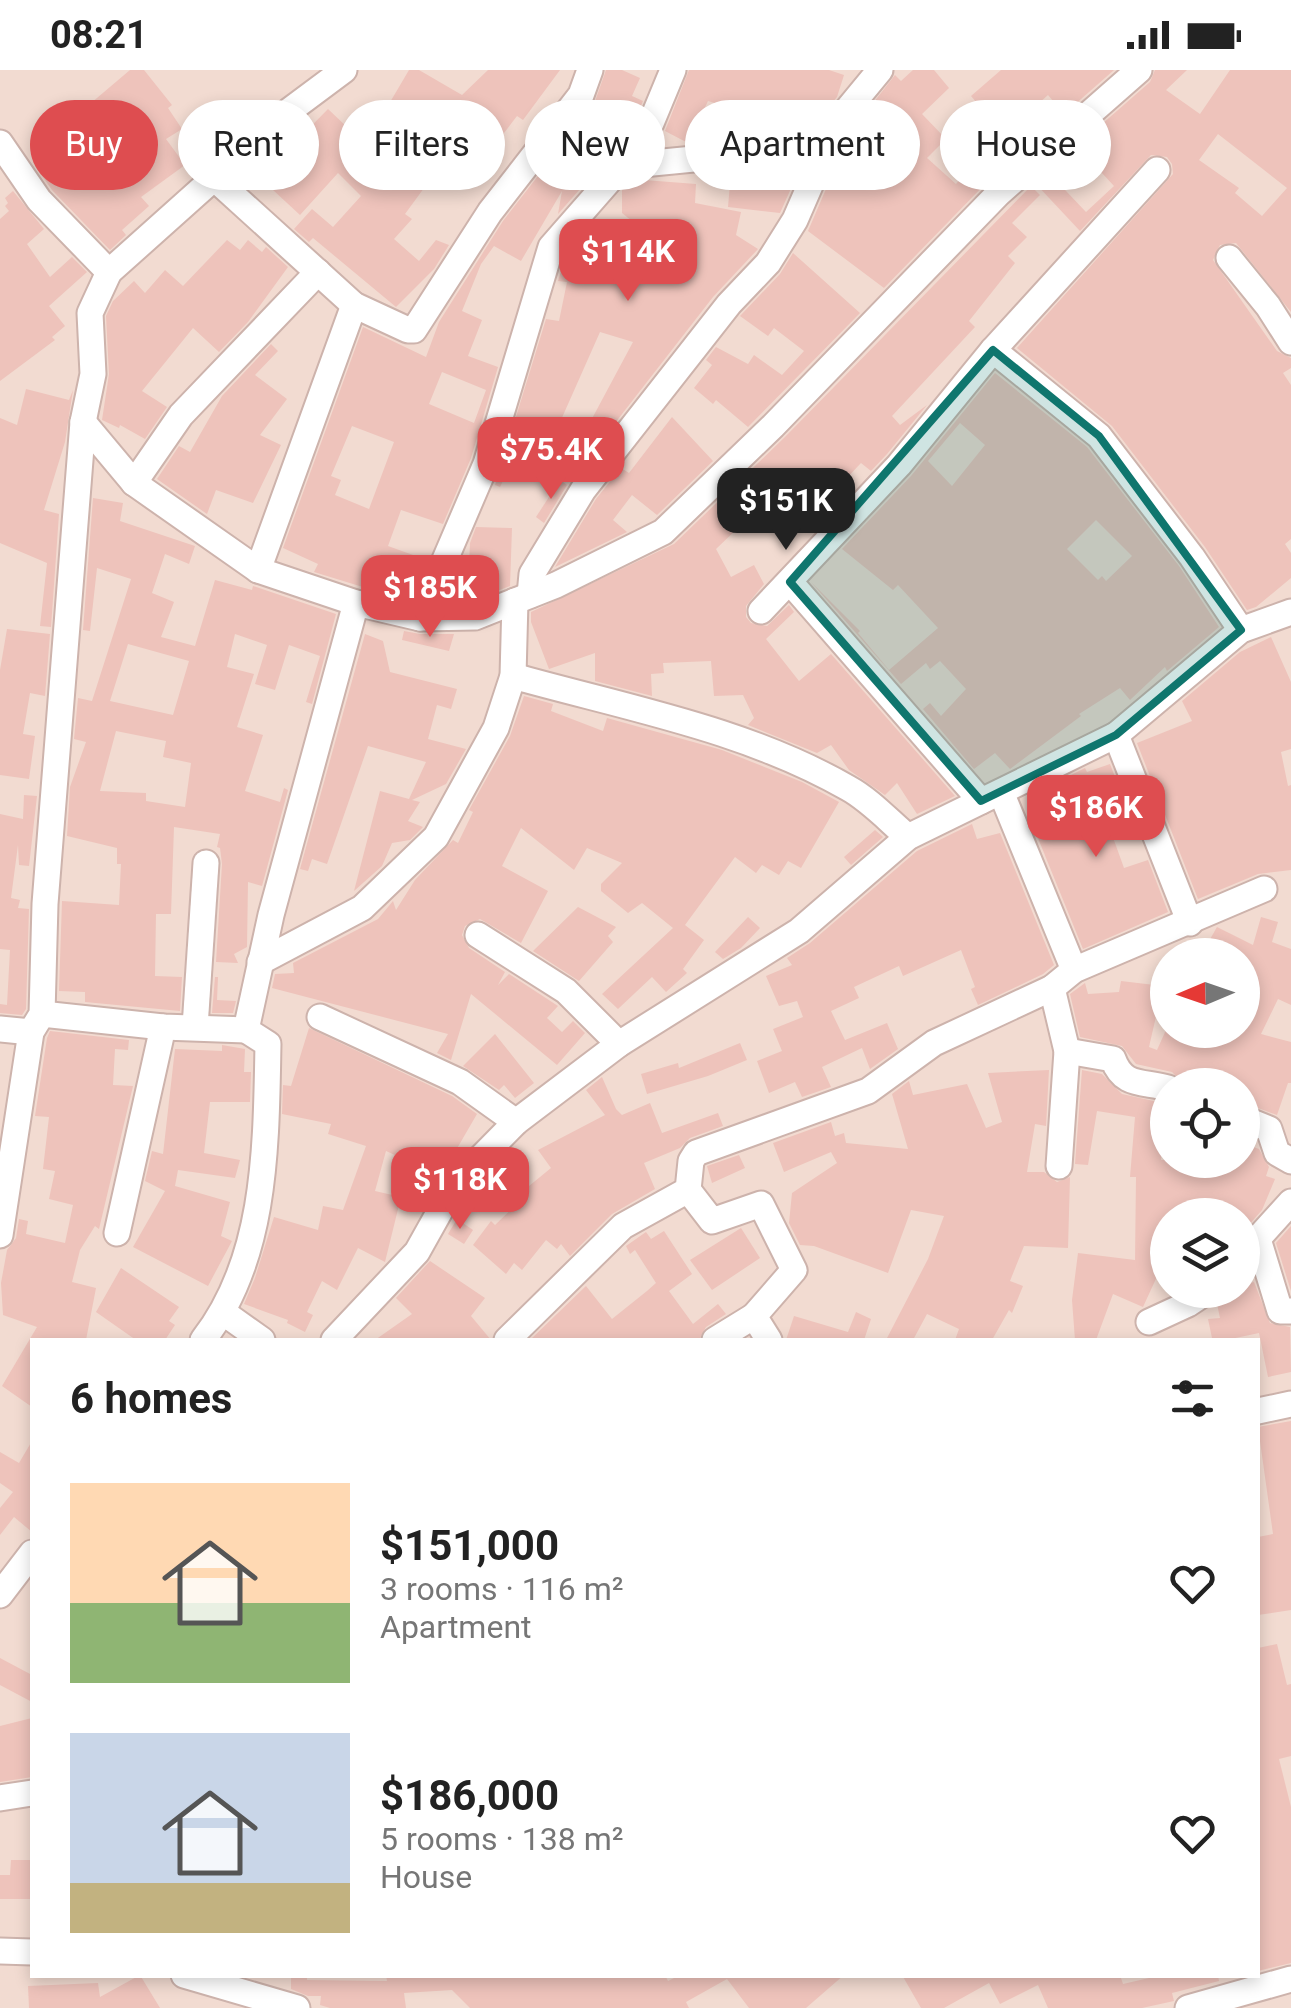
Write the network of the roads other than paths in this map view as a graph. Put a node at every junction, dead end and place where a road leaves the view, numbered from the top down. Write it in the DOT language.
graph roads {
  1 [pos="344,70"];
  2 [pos="590,70"];
  3 [pos="673,70"];
  4 [pos="880,70"];
  5 [pos="1139,70"];
  6 [pos="304,100"];
  7 [pos="661,100"];
  8 [pos="855,100"];
  9 [pos="0,143"];
  10 [pos="1157,170"];
  11 [pos="199,190"];
  12 [pos="227,190"];
  13 [pos="601,190"];
  14 [pos="808,190"];
  15 [pos="1229,258"];
  16 [pos="109,272"];
  17 [pos="318,272"];
  18 [pos="354,304"];
  19 [pos="1291,342"];
  20 [pos="993,350"];
  21 [pos="83,422"];
  22 [pos="134,483"];
  23 [pos="258,570"];
  24 [pos="790,582"];
  25 [pos="522,598"];
  26 [pos="356,603"];
  27 [pos="761,610"];
  28 [pos="1291,612"];
  29 [pos="420,618"];
  30 [pos="1240,630"];
  31 [pos="513,676"];
  32 [pos="1116,735"];
  33 [pos="991,796"];
  34 [pos="908,837"];
  35 [pos="206,863"];
  36 [pos="1264,890"];
  37 [pos="1190,924"];
  38 [pos="478,935"];
  39 [pos="260,962"];
  40 [pos="1074,970"];
  41 [pos="1052,988"];
  42 [pos="320,1017"];
  43 [pos="36,1023"];
  44 [pos="163,1027"];
  45 [pos="195,1027"];
  46 [pos="0,1029"];
  47 [pos="246,1030"];
  48 [pos="619,1044"];
  49 [pos="1067,1051"];
  50 [pos="1150,1084"];
  51 [pos="516,1122"];
  52 [pos="1260,1125"];
  53 [pos="1291,1160"];
  54 [pos="1058,1166"];
  55 [pos="688,1190"];
  56 [pos="1291,1202"];
  57 [pos="116,1233"];
  58 [pos="0,1234"];
  59 [pos="1260,1236"];
  60 [pos="1260,1268"];
  61 [pos="1179,1308"];
  62 [pos="1291,1311"];
  63 [pos="224,1312"];
  64 [pos="754,1316"];
  65 [pos="1148,1322"];
  66 [pos="204,1338"];
  67 [pos="259,1338"];
  68 [pos="336,1338"];
  69 [pos="509,1338"];
  70 [pos="718,1338"];
  71 [pos="768,1338"];
  72 [pos="1291,1404"];
  73 [pos="1260,1410"];
  74 [pos="30,1556"];
  75 [pos="0,1594"];
  76 [pos="30,1793"];
  77 [pos="0,1798"];
  78 [pos="0,1951"];
  79 [pos="30,1952"];
  80 [pos="194,1978"];
  81 [pos="1291,1979"];
  82 [pos="297,2008"];
  83 [pos="1188,2008"];
  1 -- 6 [label="street"];
  2 -- 18 [label="street"];
  3 -- 7 [label="street"];
  4 -- 8 [label="street"];
  5 -- 25 [label="street"];
  9 -- 16 [label="street"];
  10 -- 20 [label="street"];
  11 -- 16 [label="street"];
  12 -- 17 [label="street"];
  13 -- 29 [label="street"];
  14 -- 25 [label="street"];
  15 -- 19 [label="street"];
  16 -- 21 [label="street"];
  17 -- 18 [label="street"];
  17 -- 22 [label="street"];
  18 -- 23 [label="street"];
  20 -- 24 [label="street"];
  20 -- 30 [label="street"];
  21 -- 22 [label="street"];
  21 -- 43 [label="street"];
  22 -- 23 [label="street"];
  23 -- 26 [label="street"];
  24 -- 27 [label="street"];
  24 -- 33 [label="street"];
  25 -- 29 [label="street"];
  25 -- 31 [label="street"];
  26 -- 29 [label="street"];
  26 -- 39 [label="street"];
  28 -- 30 [label="street"];
  30 -- 32 [label="street"];
  31 -- 34 [label="street"];
  31 -- 39 [label="street"];
  32 -- 33 [label="street"];
  32 -- 37 [label="street"];
  33 -- 34 [label="street"];
  33 -- 40 [label="street"];
  34 -- 48 [label="street"];
  35 -- 45 [label="street"];
  36 -- 37 [label="street"];
  37 -- 40 [label="street"];
  38 -- 48 [label="street"];
  39 -- 47 [label="street"];
  40 -- 41 [label="street"];
  41 -- 49 [label="street"];
  41 -- 55 [label="street"];
  42 -- 51 [label="street"];
  43 -- 44 [label="street"];
  43 -- 46 [label="street"];
  43 -- 58 [label="street"];
  44 -- 45 [label="street"];
  44 -- 57 [label="street"];
  45 -- 47 [label="street"];
  47 -- 63 [label="street"];
  48 -- 51 [label="street"];
  49 -- 50 [label="street"];
  49 -- 54 [label="street"];
  51 -- 68 [label="street"];
  52 -- 53 [label="street"];
  55 -- 64 [label="street"];
  55 -- 69 [label="street"];
  56 -- 59 [label="street"];
  60 -- 62 [label="street"];
  61 -- 65 [label="street"];
  63 -- 66 [label="street"];
  63 -- 67 [label="street"];
  64 -- 70 [label="street"];
  64 -- 71 [label="street"];
  72 -- 73 [label="street"];
  74 -- 75 [label="street"];
  76 -- 77 [label="street"];
  78 -- 79 [label="street"];
  80 -- 82 [label="street"];
  81 -- 83 [label="street"];
}
